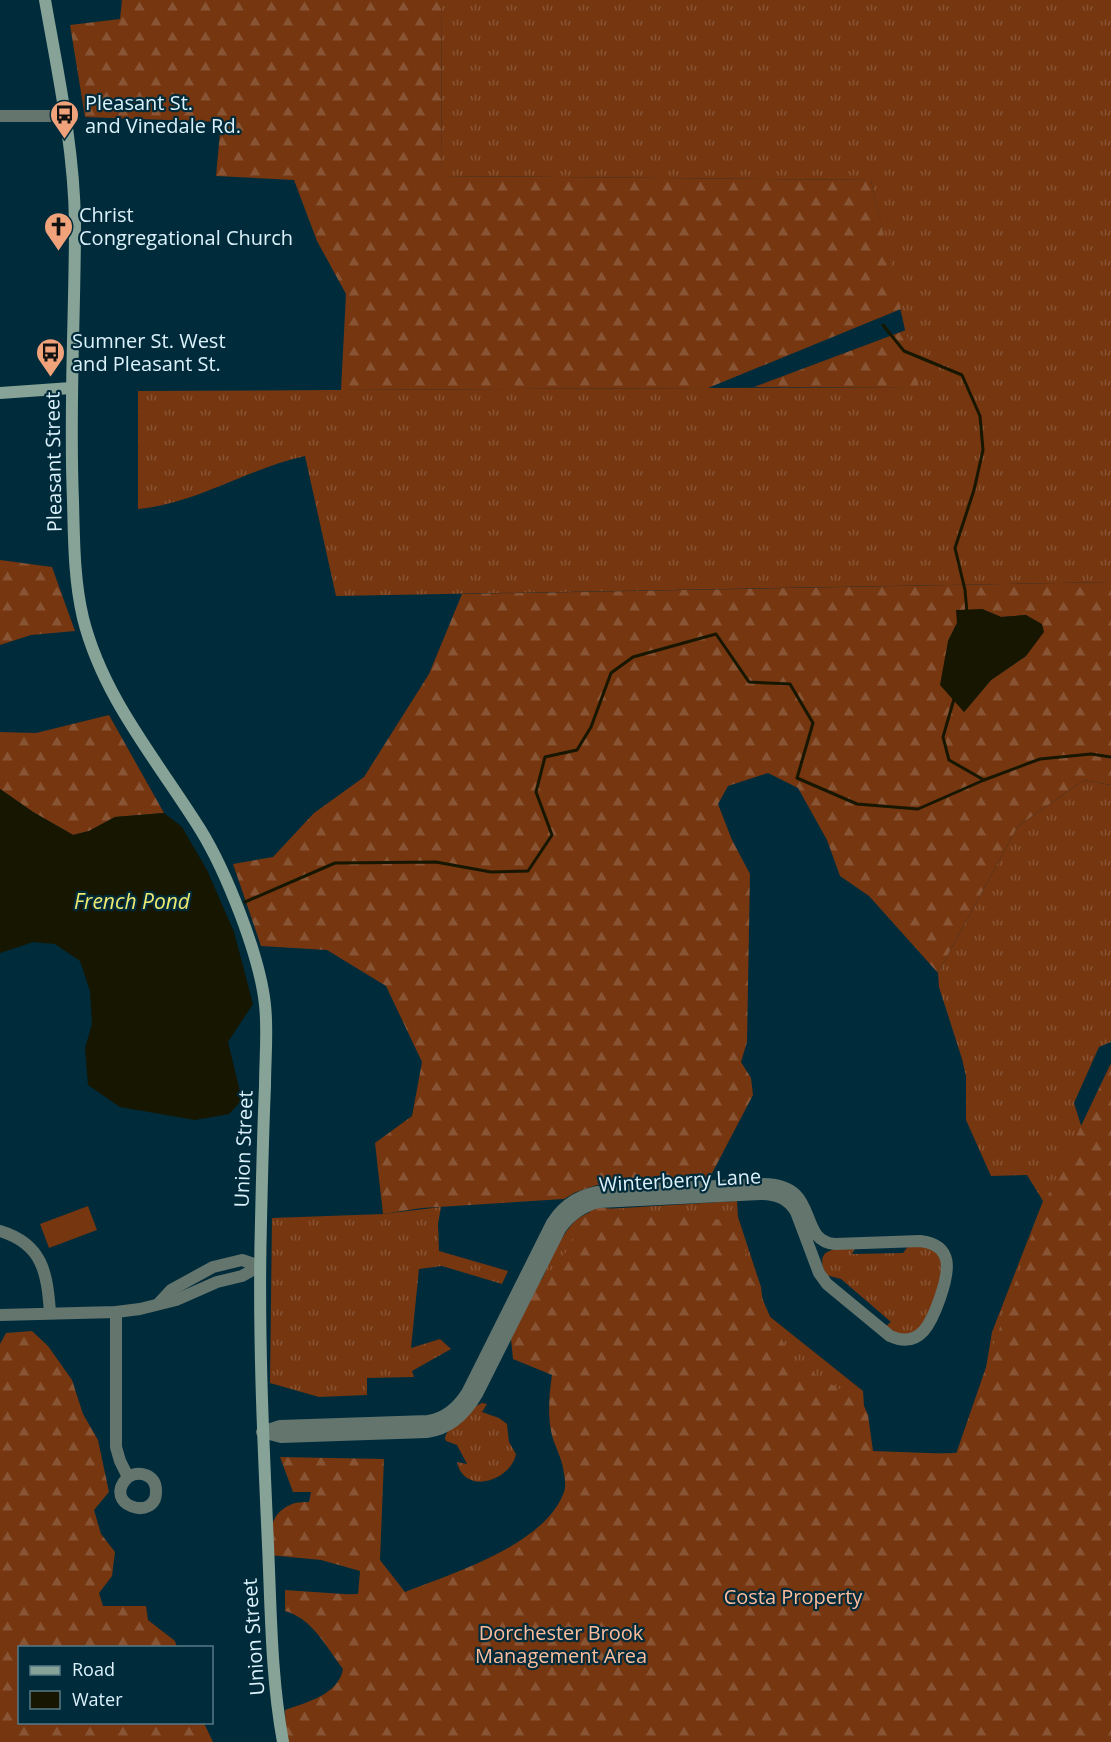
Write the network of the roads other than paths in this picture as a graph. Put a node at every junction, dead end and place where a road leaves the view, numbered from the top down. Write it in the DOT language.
graph roads {
  1 [pos="45,0"];
  2 [pos="0,116"];
  3 [pos="66,116"];
  4 [pos="71,388"];
  5 [pos="0,393"];
  6 [pos="80,601"];
  7 [pos="0,1231"];
  8 [pos="825,1242"];
  9 [pos="814,1259"];
  10 [pos="260,1266"];
  11 [pos="518,1301"];
  12 [pos="50,1312"];
  13 [pos="116,1312"];
  14 [pos="0,1315"];
  15 [pos="262,1432"];
  16 [pos="128,1477"];
  17 [pos="283,1742"];
  1 -- 3 [label="main road, Pleasant Street"];
  2 -- 3 [label="street"];
  3 -- 4 [label="main road, Pleasant Street"];
  4 -- 5 [label="main road"];
  4 -- 6 [label="main road, Pleasant Street"];
  6 -- 10 [label="main road, Union Street"];
  7 -- 12 [label="street"];
  8 -- 9 [label="street"];
  8 -- 9 [label="street, Winterberry Lane"];
  8 -- 11 [label="street, Winterberry Lane"];
  9 -- 11 [label="street, Winterberry Lane"];
  10 -- 13 [label="street"];
  10 -- 15 [label="main road, Union Street"];
  11 -- 15 [label="street, Winterberry Lane"];
  12 -- 13 [label="street"];
  12 -- 14 [label="street"];
  13 -- 16 [label="street"];
  15 -- 17 [label="main road, Union Street"];
}
